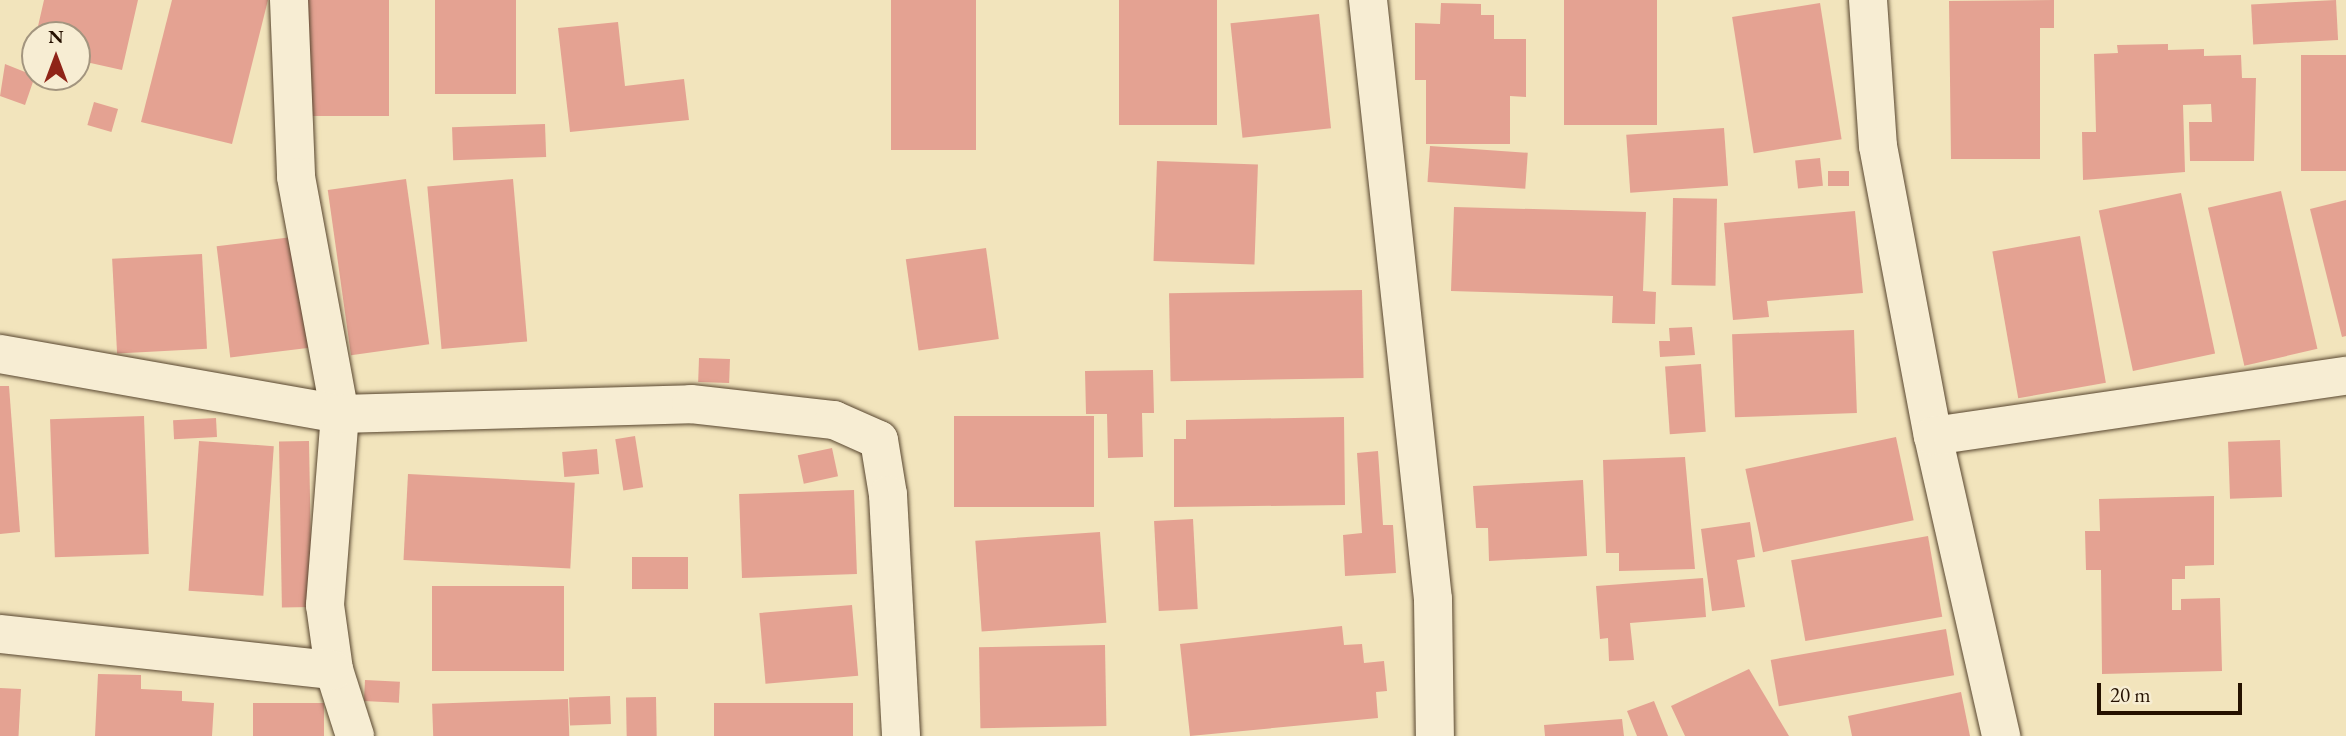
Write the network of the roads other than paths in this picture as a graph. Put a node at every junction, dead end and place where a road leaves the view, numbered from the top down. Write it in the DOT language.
graph roads {
  1 [pos="289,0"];
  2 [pos="1368,0"];
  3 [pos="1868,0"];
  4 [pos="0,354"];
  5 [pos="2346,376"];
  6 [pos="341,414"];
  7 [pos="1933,436"];
  8 [pos="0,634"];
  9 [pos="334,670"];
  10 [pos="355,736"];
  11 [pos="901,736"];
  12 [pos="1435,736"];
  13 [pos="2001,736"];
  1 -- 6 [label="street"];
  2 -- 12 [label="street"];
  3 -- 7 [label="street"];
  4 -- 6 [label="street"];
  5 -- 7 [label="street"];
  6 -- 9 [label="street"];
  6 -- 11 [label="street"];
  7 -- 13 [label="street"];
  8 -- 9 [label="street"];
  9 -- 10 [label="street"];
}
